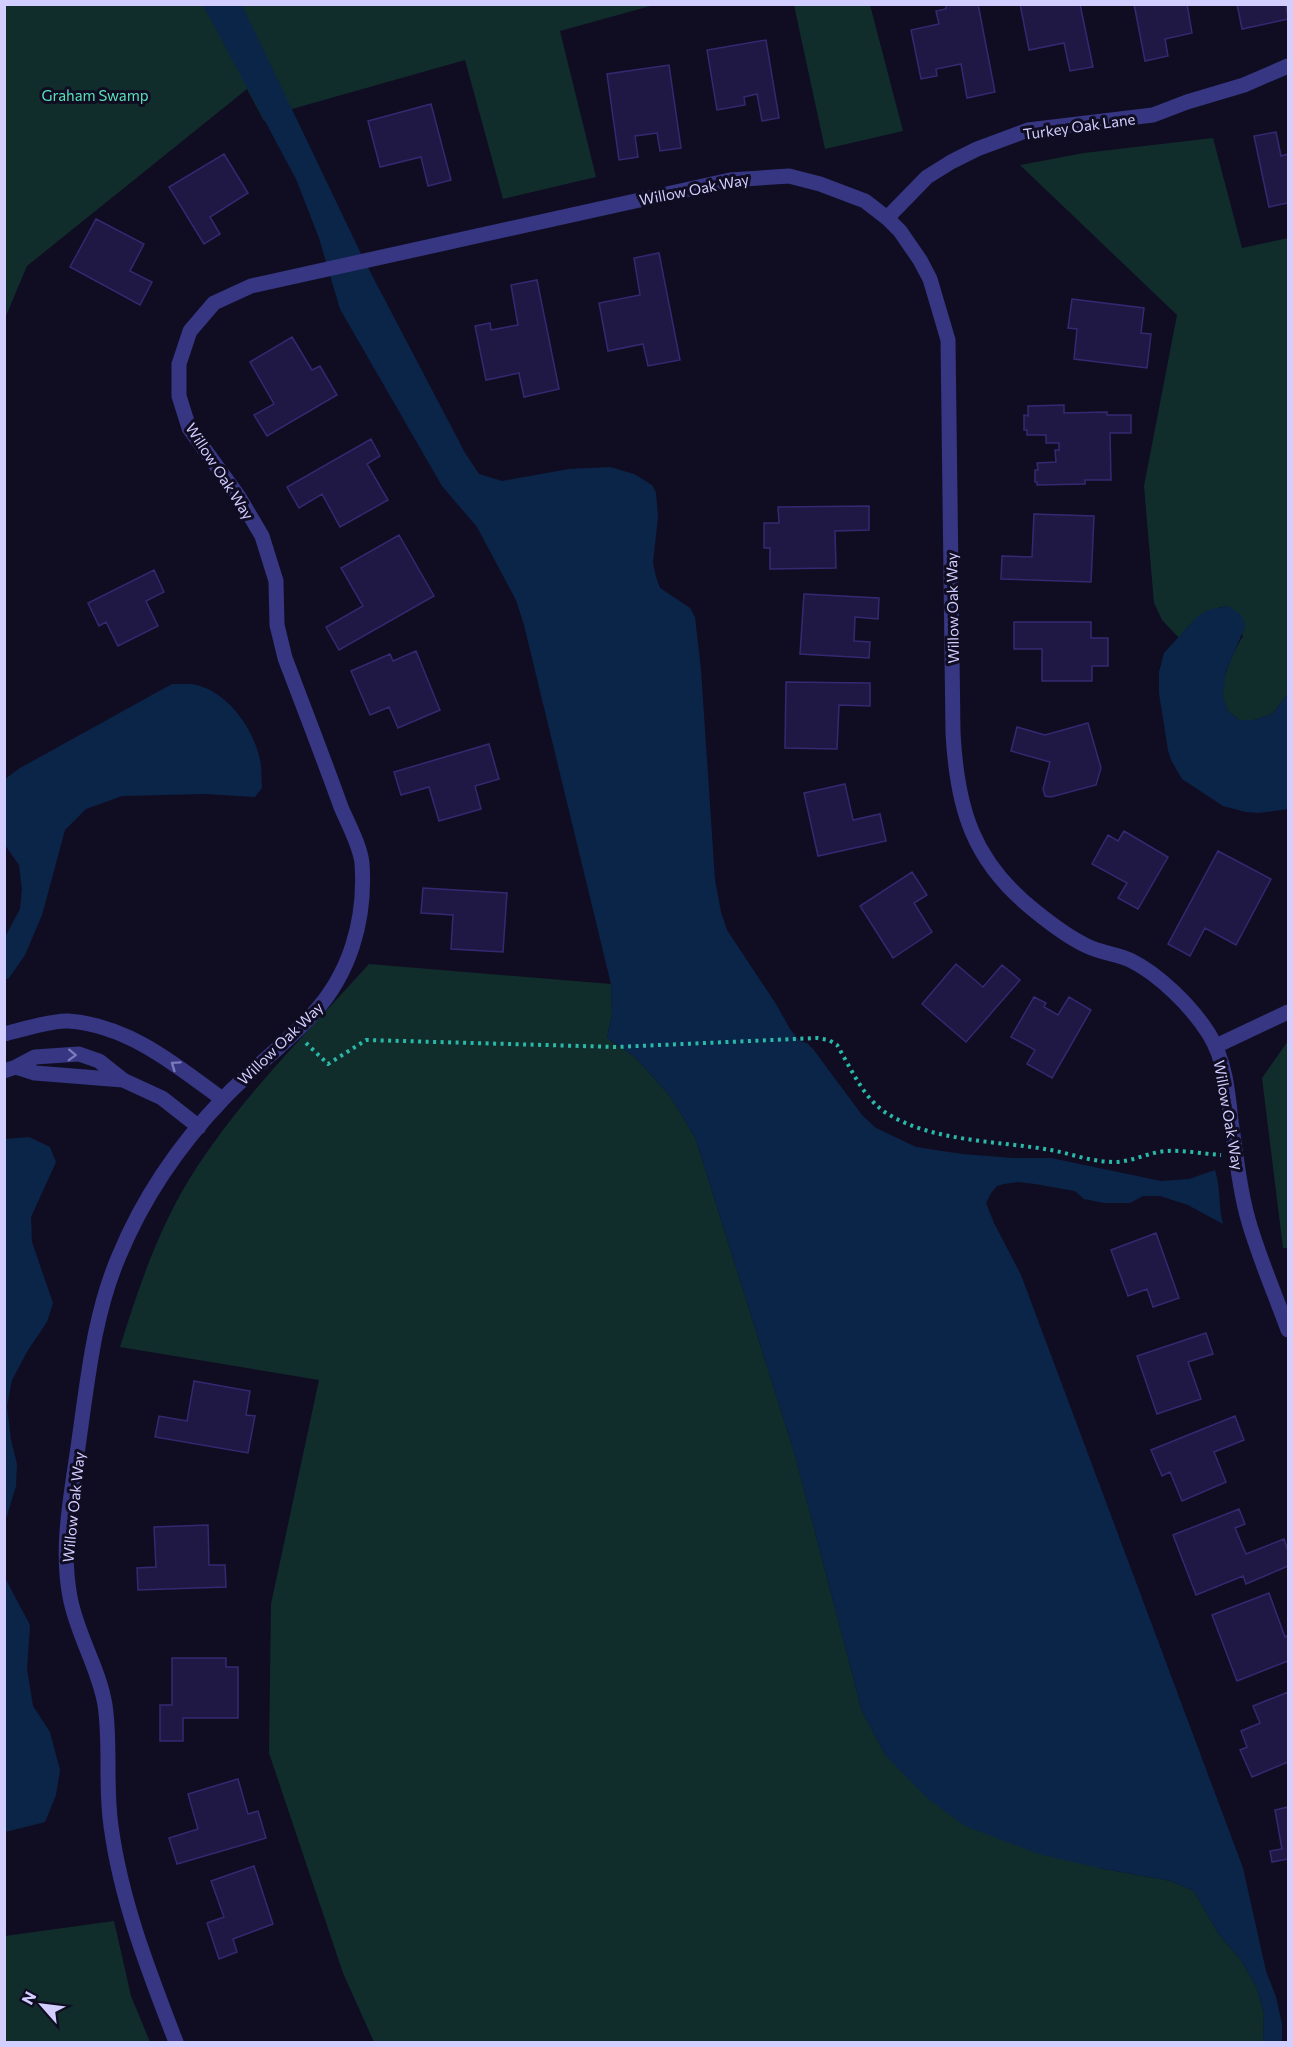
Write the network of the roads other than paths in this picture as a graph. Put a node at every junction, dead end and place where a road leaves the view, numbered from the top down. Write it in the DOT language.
graph roads {
  1 [pos="1288,66"];
  2 [pos="887,218"];
  3 [pos="1288,1012"];
  4 [pos="4,1034"];
  5 [pos="1216,1046"];
  6 [pos="10,1069"];
  7 [pos="123,1080"];
  8 [pos="222,1099"];
  9 [pos="199,1127"];
  10 [pos="1288,1330"];
  11 [pos="176,2043"];
  1 -- 2 [label="street, Turkey Oak Lane"];
  2 -- 5 [label="street, Willow Oak Way"];
  2 -- 8 [label="street, Willow Oak Way"];
  3 -- 5 [label="street"];
  8 -- 4 [label="street, one-way"];
  5 -- 10 [label="street, Willow Oak Way"];
  6 -- 7 [label="street"];
  6 -- 7 [label="street, one-way"];
  7 -- 9 [label="street"];
  8 -- 9 [label="street, Willow Oak Way"];
  9 -- 11 [label="street, Willow Oak Way"];
}
